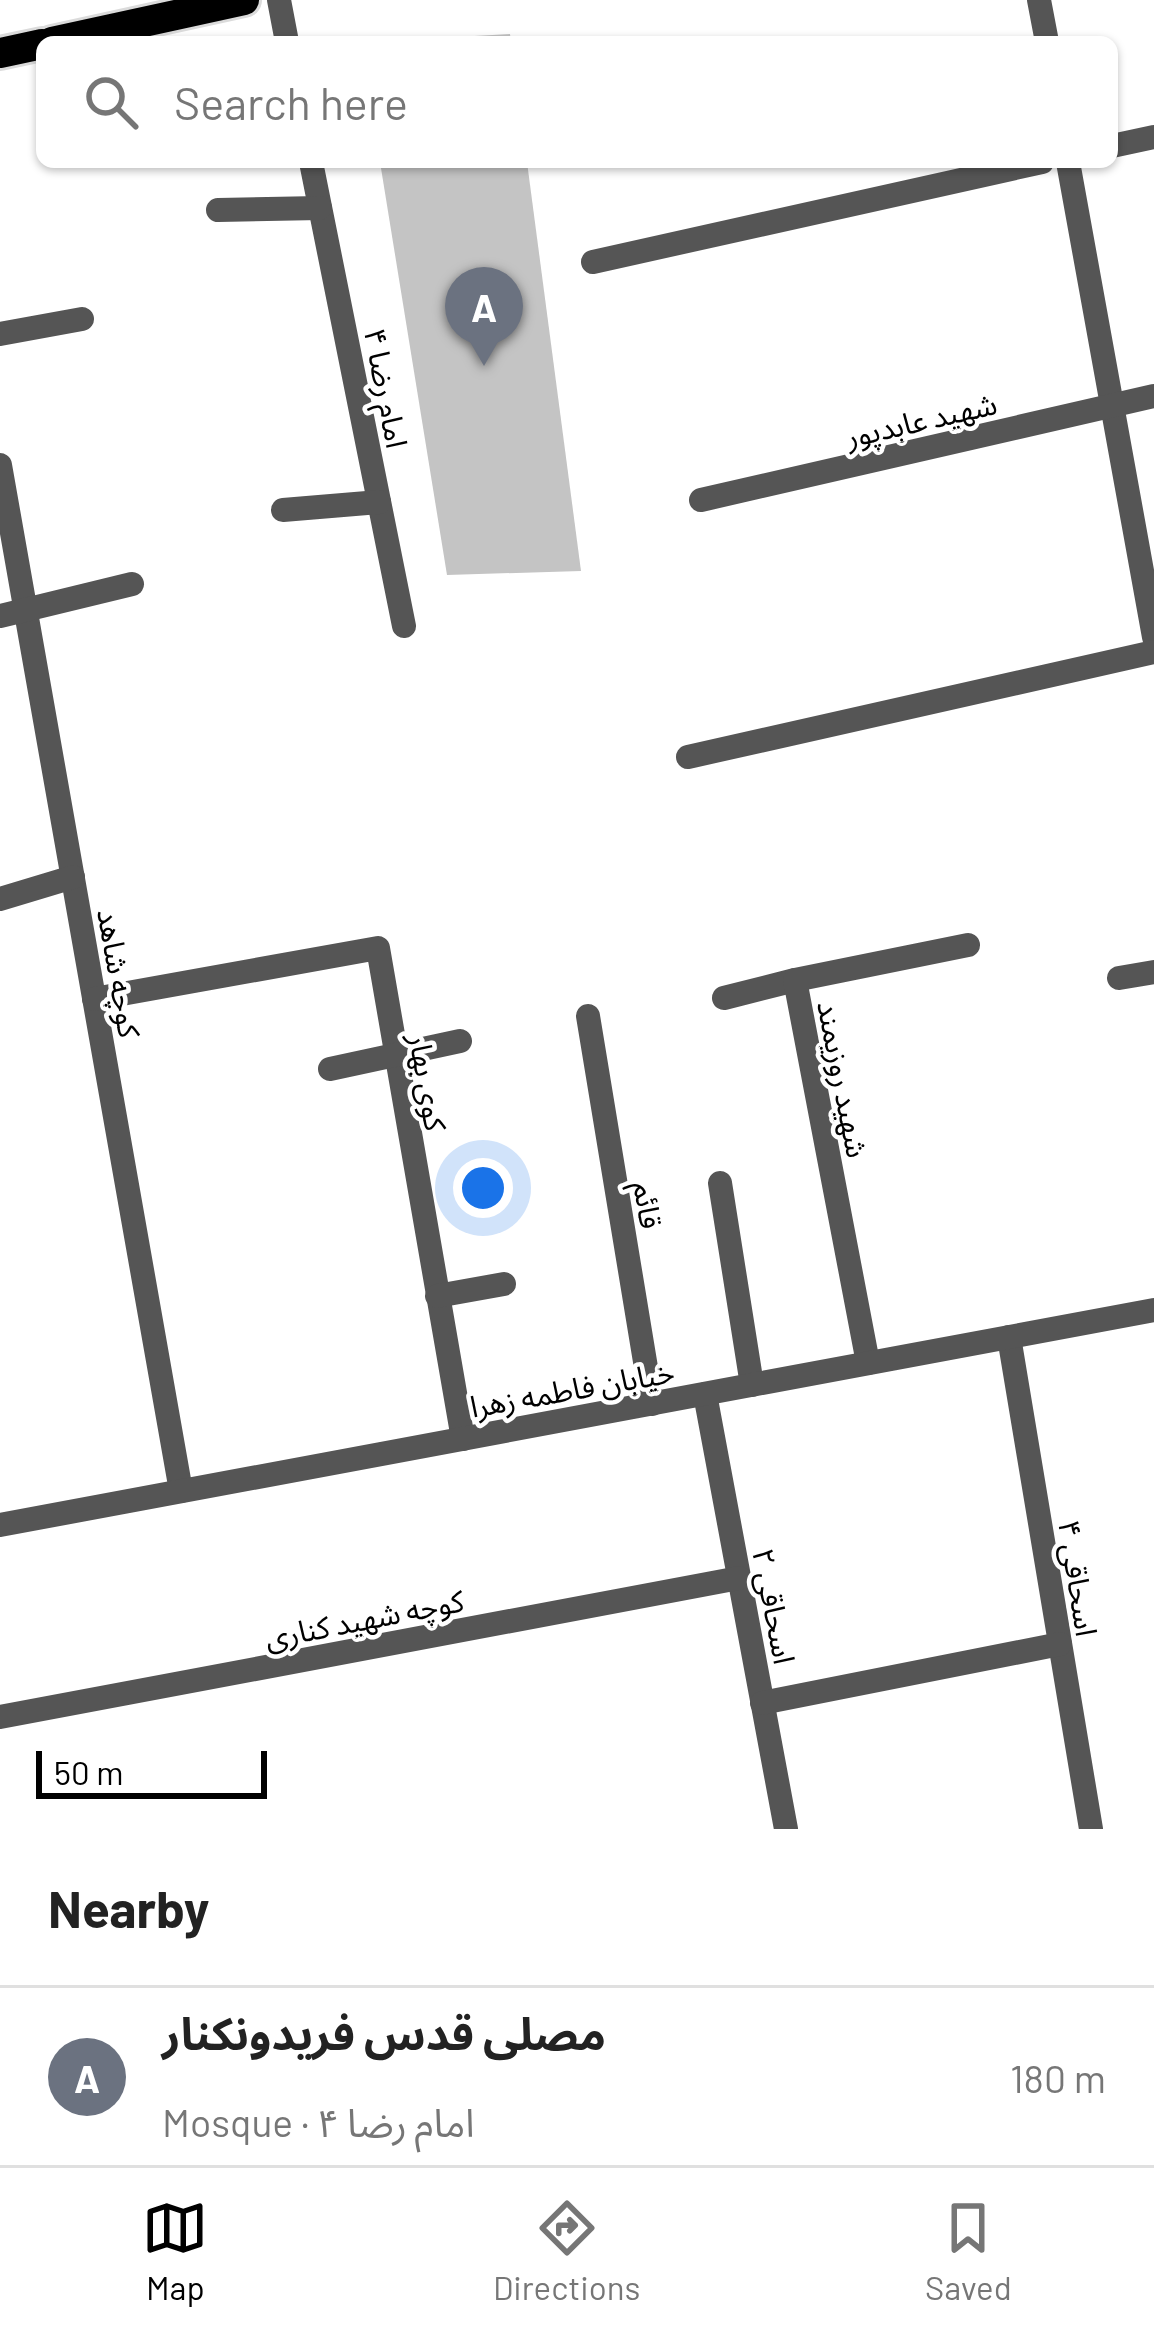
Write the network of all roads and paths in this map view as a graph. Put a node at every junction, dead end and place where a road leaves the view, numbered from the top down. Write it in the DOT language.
graph roads {
  1 [pos="244,0"];
  2 [pos="279,0"];
  3 [pos="1039,0"];
  4 [pos="79,36"];
  5 [pos="286,36"];
  6 [pos="1046,36"];
  7 [pos="36,45"];
  8 [pos="0,53"];
  9 [pos="1154,137"];
  10 [pos="1118,145"];
  11 [pos="312,168"];
  12 [pos="1015,168"];
  13 [pos="1070,168"];
  14 [pos="320,208"];
  15 [pos="218,210"];
  16 [pos="593,262"];
  17 [pos="82,320"];
  18 [pos="0,334"];
  19 [pos="1154,396"];
  20 [pos="1112,405"];
  21 [pos="0,465"];
  22 [pos="701,500"];
  23 [pos="379,502"];
  24 [pos="283,510"];
  25 [pos="132,584"];
  26 [pos="26,610"];
  27 [pos="0,616"];
  28 [pos="404,626"];
  29 [pos="1154,637"];
  30 [pos="1154,652"];
  31 [pos="688,757"];
  32 [pos="73,877"];
  33 [pos="0,899"];
  34 [pos="968,945"];
  35 [pos="1154,972"];
  36 [pos="1119,978"];
  37 [pos="795,980"];
  38 [pos="724,998"];
  39 [pos="94,999"];
  40 [pos="588,1016"];
  41 [pos="460,1041"];
  42 [pos="394,1056"];
  43 [pos="330,1070"];
  44 [pos="720,1183"];
  45 [pos="504,1284"];
  46 [pos="437,1296"];
  47 [pos="1154,1310"];
  48 [pos="1009,1337"];
  49 [pos="868,1364"];
  50 [pos="752,1385"];
  51 [pos="705,1394"];
  52 [pos="652,1404"];
  53 [pos="463,1438"];
  54 [pos="181,1491"];
  55 [pos="0,1525"];
  56 [pos="739,1578"];
  57 [pos="1060,1644"];
  58 [pos="762,1703"];
  59 [pos="0,1717"];
  60 [pos="777,1828"];
  61 [pos="1091,1829"];
  1 -- 4 [label="main road"];
  2 -- 5 [label="street"];
  3 -- 6 [label="street"];
  7 -- 8 [label="main road"];
  9 -- 10 [label="street"];
  11 -- 14 [label="street, امام رضا ۴"];
  12 -- 16 [label="street"];
  13 -- 20 [label="street"];
  14 -- 15 [label="street"];
  14 -- 23 [label="street, امام رضا ۴"];
  17 -- 18 [label="street"];
  19 -- 20 [label="street, شهید عابدپور"];
  20 -- 22 [label="street, شهید عابدپور"];
  20 -- 29 [label="street"];
  21 -- 26 [label="street, کوچه شاهد"];
  23 -- 24 [label="street"];
  23 -- 28 [label="street, امام رضا ۴"];
  25 -- 26 [label="street"];
  26 -- 27 [label="street"];
  26 -- 32 [label="street, کوچه شاهد"];
  30 -- 31 [label="street"];
  32 -- 33 [label="street"];
  32 -- 39 [label="street, کوچه شاهد"];
  34 -- 37 [label="street, شهید روزیمند"];
  35 -- 36 [label="street"];
  37 -- 38 [label="street"];
  37 -- 49 [label="street, شهید روزیمند"];
  39 -- 42 [label="street, کوی بهار"];
  39 -- 54 [label="street, کوچه شاهد"];
  40 -- 52 [label="street, قائم"];
  41 -- 42 [label="street"];
  42 -- 43 [label="street"];
  42 -- 46 [label="street, کوی بهار"];
  44 -- 50 [label="street"];
  45 -- 46 [label="street"];
  46 -- 53 [label="street, کوی بهار"];
  47 -- 48 [label="street, خیابان فاطمه زهرا"];
  48 -- 49 [label="street, خیابان فاطمه زهرا"];
  48 -- 57 [label="street, اسحاقی ۴"];
  49 -- 50 [label="street, خیابان فاطمه زهرا"];
  50 -- 51 [label="street, خیابان فاطمه زهرا"];
  51 -- 52 [label="street, خیابان فاطمه زهرا"];
  51 -- 56 [label="street, اسحاقی ۲"];
  52 -- 53 [label="street, خیابان فاطمه زهرا"];
  53 -- 54 [label="street, خیابان فاطمه زهرا"];
  54 -- 55 [label="street, خیابان فاطمه زهرا"];
  56 -- 58 [label="street, اسحاقی ۲"];
  56 -- 59 [label="street, کوچه شهید کناری"];
  57 -- 58 [label="street"];
  57 -- 61 [label="street, اسحاقی ۴"];
  58 -- 60 [label="street, اسحاقی ۲"];
}
